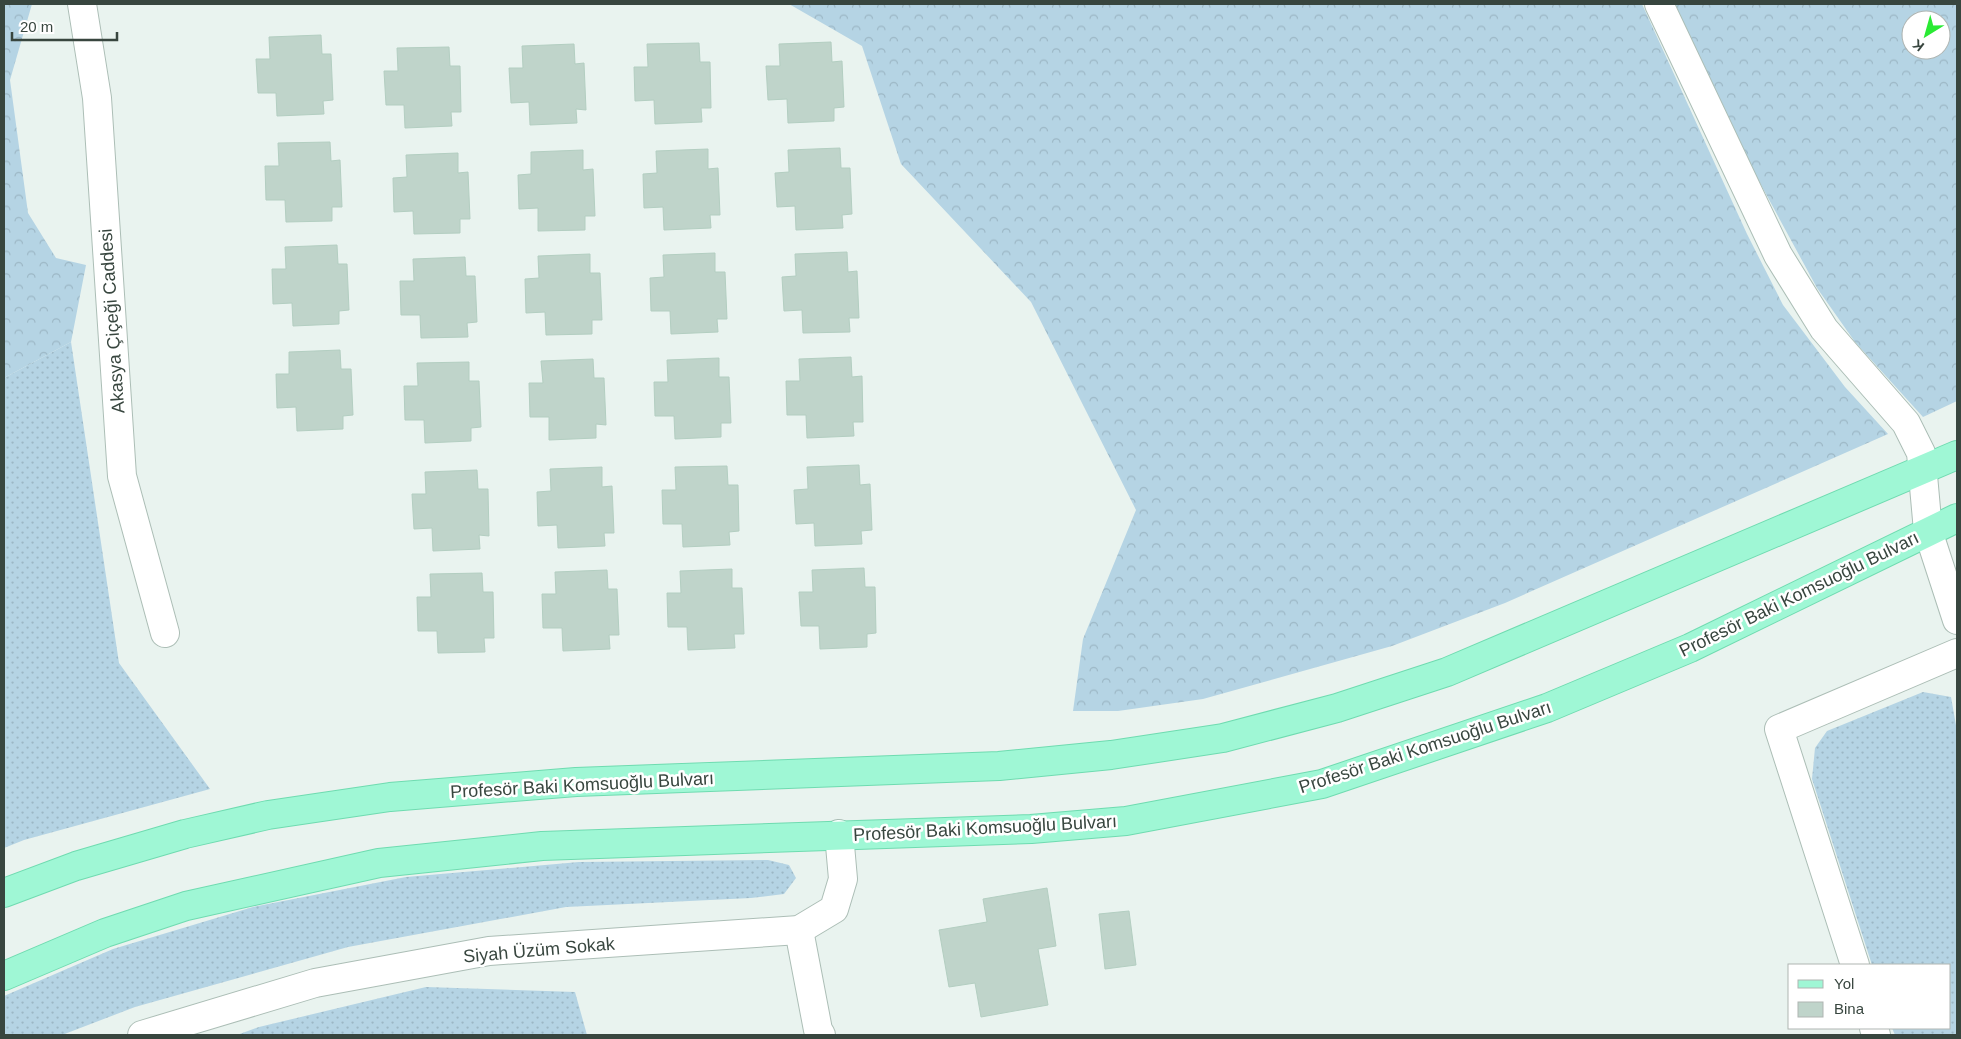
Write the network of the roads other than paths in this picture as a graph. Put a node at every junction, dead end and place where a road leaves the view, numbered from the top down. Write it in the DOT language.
graph roads {
  1 [pos="82,4"];
  2 [pos="1659,4"];
  3 [pos="1957,455"];
  4 [pos="1923,470"];
  5 [pos="1957,518"];
  6 [pos="1928,531"];
  7 [pos="1957,620"];
  8 [pos="165,633"];
  9 [pos="1957,653"];
  10 [pos="839,834"];
  11 [pos="4,893"];
  12 [pos="799,930"];
  13 [pos="1855,964"];
  14 [pos="4,976"];
  15 [pos="142,1035"];
  16 [pos="822,1035"];
  1 -- 8 [label="street, Akasya Çiçeği Caddesi"];
  2 -- 4 [label="street"];
  3 -- 4 [label="main road, Profesör Baki Komsuoğlu Bulvarı"];
  4 -- 6 [label="street"];
  4 -- 11 [label="main road, Profesör Baki Komsuoğlu Bulvarı"];
  5 -- 6 [label="main road, Profesör Baki Komsuoğlu Bulvarı"];
  6 -- 7 [label="street"];
  6 -- 10 [label="main road, Profesör Baki Komsuoğlu Bulvarı"];
  9 -- 13 [label="street"];
  10 -- 12 [label="street, Siyah Üzüm Sokak"];
  10 -- 14 [label="main road, Profesör Baki Komsuoğlu Bulvarı"];
  12 -- 15 [label="street, Siyah Üzüm Sokak"];
  12 -- 16 [label="street"];
}
